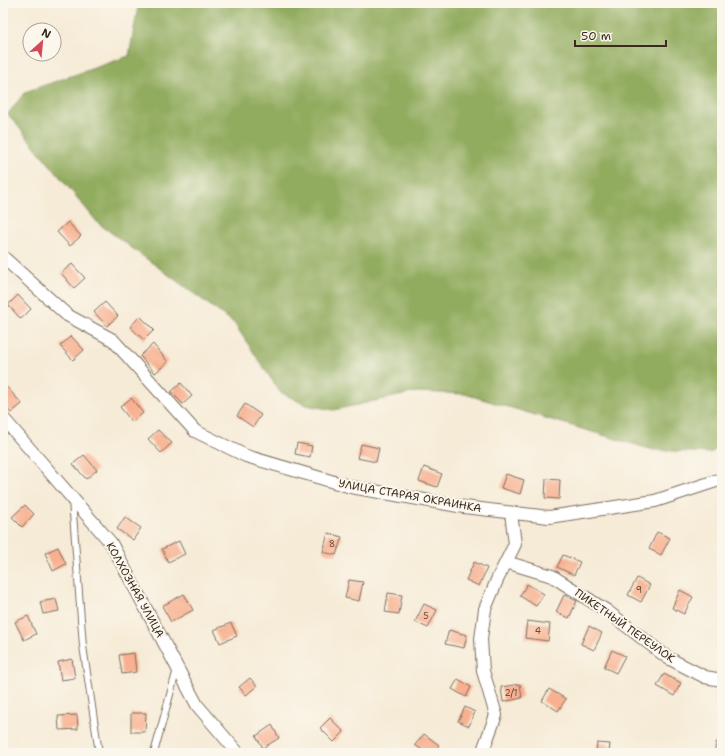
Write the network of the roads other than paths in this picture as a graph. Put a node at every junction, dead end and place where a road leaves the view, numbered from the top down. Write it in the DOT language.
graph roads {
  1 [pos="3,257"];
  2 [pos="3,418"];
  3 [pos="722,479"];
  4 [pos="72,498"];
  5 [pos="511,513"];
  6 [pos="506,562"];
  7 [pos="177,667"];
  8 [pos="722,680"];
  9 [pos="722,689"];
  10 [pos="722,746"];
  11 [pos="99,753"];
  12 [pos="154,753"];
  13 [pos="238,753"];
  14 [pos="482,753"];
  15 [pos="721,753"];
  1 -- 5 [label="street, УЛИЦА СТАРАЯ ОКРАИНКА"];
  2 -- 4 [label="street, КОЛХОЗНАЯ УЛИЦА"];
  3 -- 5 [label="street, УЛИЦА СТАРАЯ ОКРАИНКА"];
  4 -- 7 [label="street, КОЛХОЗНАЯ УЛИЦА"];
  4 -- 11 [label="lane"];
  5 -- 6 [label="street"];
  6 -- 8 [label="street, ПИКЕТНЫЙ ПЕРЕУЛОК"];
  6 -- 14 [label="street"];
  7 -- 12 [label="lane"];
  7 -- 13 [label="street, КОЛХОЗНАЯ УЛИЦА"];
  8 -- 9 [label="street"];
  10 -- 15 [label="street"];
}
